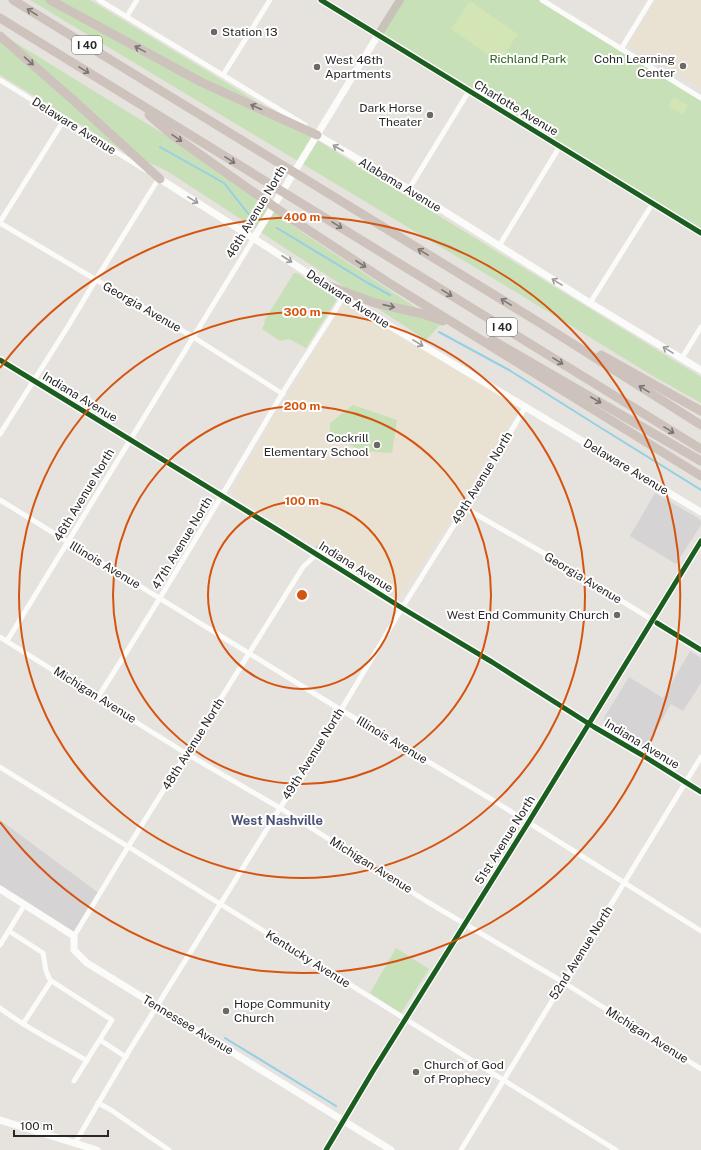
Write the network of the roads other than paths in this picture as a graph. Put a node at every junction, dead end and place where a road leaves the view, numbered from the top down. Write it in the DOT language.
graph roads {
  1 [pos="13,0"];
  2 [pos="50,0"];
  3 [pos="99,0"];
  4 [pos="137,0"];
  5 [pos="270,0"];
  6 [pos="321,0"];
  7 [pos="400,0"];
  8 [pos="542,0"];
  9 [pos="651,0"];
  10 [pos="127,16"];
  11 [pos="0,18"];
  12 [pos="378,35"];
  13 [pos="0,36"];
  14 [pos="621,49"];
  15 [pos="223,75"];
  16 [pos="0,80"];
  17 [pos="469,91"];
  18 [pos="125,95"];
  19 [pos="701,98"];
  20 [pos="64,120"];
  21 [pos="317,135"];
  22 [pos="560,146"];
  23 [pos="160,179"];
  24 [pos="409,189"];
  25 [pos="653,203"];
  26 [pos="0,222"];
  27 [pos="701,232"];
  28 [pos="254,238"];
  29 [pos="499,246"];
  30 [pos="96,280"];
  31 [pos="326,285"];
  32 [pos="343,297"];
  33 [pos="590,303"];
  34 [pos="540,322"];
  35 [pos="701,327"];
  36 [pos="193,337"];
  37 [pos="682,358"];
  38 [pos="0,360"];
  39 [pos="701,370"];
  40 [pos="34,381"];
  41 [pos="283,394"];
  42 [pos="526,406"];
  43 [pos="701,411"];
  44 [pos="701,425"];
  45 [pos="0,434"];
  46 [pos="130,439"];
  47 [pos="701,450"];
  48 [pos="701,461"];
  49 [pos="701,476"];
  50 [pos="222,496"];
  51 [pos="0,500"];
  52 [pos="464,508"];
  53 [pos="701,512"];
  54 [pos="701,540"];
  55 [pos="68,542"];
  56 [pos="316,554"];
  57 [pos="160,598"];
  58 [pos="402,608"];
  59 [pos="652,620"];
  60 [pos="0,636"];
  61 [pos="7,641"];
  62 [pos="701,650"];
  63 [pos="250,653"];
  64 [pos="98,697"];
  65 [pos="341,710"];
  66 [pos="589,724"];
  67 [pos="187,754"];
  68 [pos="701,757"];
  69 [pos="0,767"];
  70 [pos="685,782"];
  71 [pos="701,792"];
  72 [pos="280,808"];
  73 [pos="528,823"];
  74 [pos="128,847"];
  75 [pos="624,883"];
  76 [pos="0,889"];
  77 [pos="25,904"];
  78 [pos="220,904"];
  79 [pos="465,924"];
  80 [pos="9,931"];
  81 [pos="701,931"];
  82 [pos="74,936"];
  83 [pos="0,945"];
  84 [pos="52,981"];
  85 [pos="563,982"];
  86 [pos="158,1006"];
  87 [pos="0,1008"];
  88 [pos="406,1020"];
  89 [pos="23,1024"];
  90 [pos="100,1040"];
  91 [pos="126,1057"];
  92 [pos="87,1061"];
  93 [pos="701,1069"];
  94 [pos="503,1080"];
  95 [pos="74,1081"];
  96 [pos="98,1103"];
  97 [pos="0,1120"];
  98 [pos="344,1121"];
  99 [pos="75,1143"];
  100 [pos="97,1150"];
  101 [pos="169,1150"];
  102 [pos="326,1150"];
  103 [pos="391,1150"];
  104 [pos="461,1150"];
  105 [pos="616,1150"];
  34 -- 1 [label="highway, I 40, one-way"];
  21 -- 2 [label="highway, one-way"];
  3 -- 10 [label="street, Alabama Avenue"];
  4 -- 10 [label="street"];
  5 -- 15 [label="street"];
  6 -- 12 [label="main road, Charlotte Avenue"];
  7 -- 12 [label="main road, 46th Avenue North"];
  8 -- 14 [label="street"];
  9 -- 14 [label="street"];
  10 -- 15 [label="street, Alabama Avenue"];
  11 -- 18 [label="highway, I 40, one-way"];
  12 -- 17 [label="main road, Charlotte Avenue"];
  12 -- 21 [label="main road, 46th Avenue North"];
  13 -- 23 [label="highway, one-way"];
  14 -- 19 [label="street"];
  15 -- 21 [label="street, Alabama Avenue"];
  16 -- 20 [label="street, Delaware Avenue"];
  17 -- 22 [label="main road, Charlotte Avenue"];
  17 -- 24 [label="street"];
  18 -- 47 [label="highway, I 40, one-way"];
  18 -- 49 [label="highway, one-way"];
  20 -- 23 [label="street, Delaware Avenue"];
  20 -- 26 [label="street"];
  24 -- 21 [label="main road, Alabama Avenue, one-way"];
  21 -- 28 [label="main road, 46th Avenue North"];
  22 -- 25 [label="main road, Charlotte Avenue"];
  22 -- 29 [label="street"];
  23 -- 28 [label="main road, Delaware Avenue, one-way"];
  23 -- 30 [label="street"];
  24 -- 29 [label="main road, Alabama Avenue"];
  25 -- 27 [label="main road, Charlotte Avenue"];
  25 -- 33 [label="street"];
  26 -- 30 [label="street, Georgia Avenue"];
  28 -- 31 [label="main road, Delaware Avenue, one-way"];
  28 -- 36 [label="street, 46th Avenue North"];
  33 -- 29 [label="main road, Alabama Avenue, one-way"];
  30 -- 36 [label="street, Georgia Avenue"];
  30 -- 40 [label="street"];
  31 -- 32 [label="main road, Delaware Avenue"];
  31 -- 48 [label="highway, one-way"];
  32 -- 41 [label="street, 47th Avenue North"];
  32 -- 42 [label="main road, Delaware Avenue, one-way"];
  37 -- 33 [label="main road, Alabama Avenue, one-way"];
  34 -- 43 [label="highway"];
  44 -- 34 [label="highway, I 40, one-way"];
  35 -- 37 [label="street"];
  36 -- 41 [label="street, Georgia Avenue"];
  36 -- 46 [label="street, 46th Avenue North"];
  37 -- 39 [label="main road, Alabama Avenue"];
  38 -- 40 [label="street, Indiana Avenue"];
  40 -- 45 [label="street"];
  40 -- 46 [label="street, Indiana Avenue"];
  41 -- 50 [label="street, 47th Avenue North"];
  42 -- 52 [label="street, 49th Avenue North"];
  42 -- 53 [label="main road, Delaware Avenue"];
  46 -- 50 [label="street, Indiana Avenue"];
  46 -- 55 [label="street, 46th Avenue North"];
  50 -- 56 [label="street, Indiana Avenue"];
  50 -- 57 [label="street, 47th Avenue North"];
  51 -- 55 [label="street, Illinois Avenue"];
  52 -- 58 [label="street, 49th Avenue North"];
  52 -- 59 [label="street, Georgia Avenue"];
  54 -- 59 [label="main road, 51st Avenue North"];
  55 -- 57 [label="street, Illinois Avenue"];
  55 -- 61 [label="street, 46th Avenue North"];
  56 -- 58 [label="street, Indiana Avenue"];
  56 -- 63 [label="street, 48th Avenue North"];
  57 -- 63 [label="street, Illinois Avenue"];
  57 -- 64 [label="street, 47th Avenue North"];
  58 -- 65 [label="street, 49th Avenue North"];
  58 -- 66 [label="street, Indiana Avenue"];
  59 -- 62 [label="street, Georgia Avenue"];
  59 -- 66 [label="main road, 51st Avenue North"];
  60 -- 61 [label="street, Michigan Avenue"];
  61 -- 64 [label="street, Michigan Avenue"];
  63 -- 65 [label="street, Illinois Avenue"];
  63 -- 67 [label="street, 48th Avenue North"];
  64 -- 67 [label="street, Michigan Avenue"];
  65 -- 72 [label="street, 49th Avenue North"];
  65 -- 73 [label="street, Illinois Avenue"];
  66 -- 70 [label="street, Indiana Avenue"];
  66 -- 73 [label="main road, 51st Avenue North"];
  67 -- 72 [label="street, Michigan Avenue"];
  67 -- 74 [label="street, 48th Avenue North"];
  68 -- 70 [label="street, 52nd Avenue North"];
  69 -- 74 [label="street, Kentucky Avenue"];
  70 -- 71 [label="street, Indiana Avenue"];
  70 -- 75 [label="street, 52nd Avenue North"];
  72 -- 78 [label="street, 49th Avenue North"];
  72 -- 79 [label="street, Michigan Avenue"];
  73 -- 75 [label="street, Illinois Avenue"];
  73 -- 79 [label="main road, 51st Avenue North"];
  74 -- 78 [label="street, Kentucky Avenue"];
  74 -- 82 [label="street, 48th Avenue North"];
  75 -- 81 [label="street, Illinois Avenue"];
  75 -- 85 [label="street, 52nd Avenue North"];
  76 -- 77 [label="main road"];
  77 -- 80 [label="street"];
  77 -- 82 [label="main road"];
  78 -- 86 [label="street, 49th Avenue North"];
  78 -- 88 [label="street, Kentucky Avenue"];
  79 -- 85 [label="street, Michigan Avenue"];
  79 -- 88 [label="main road, 51st Avenue North"];
  80 -- 83 [label="street"];
  80 -- 84 [label="street"];
  82 -- 86 [label="main road, Tennessee Avenue"];
  84 -- 89 [label="street"];
  84 -- 90 [label="street"];
  85 -- 93 [label="street, Michigan Avenue"];
  85 -- 94 [label="street, 52nd Avenue North"];
  86 -- 91 [label="street, 49th Avenue North"];
  86 -- 98 [label="main road, Tennessee Avenue"];
  87 -- 89 [label="street"];
  88 -- 94 [label="street, Kentucky Avenue"];
  88 -- 98 [label="main road, 51st Avenue North"];
  89 -- 92 [label="street"];
  90 -- 91 [label="street"];
  90 -- 92 [label="street"];
  91 -- 96 [label="street, 49th Avenue North"];
  92 -- 95 [label="street"];
  94 -- 104 [label="street, 52nd Avenue North"];
  94 -- 105 [label="street, Kentucky Avenue"];
  96 -- 99 [label="street, 49th Avenue North"];
  96 -- 101 [label="street"];
  97 -- 99 [label="main road"];
  98 -- 102 [label="main road, 51st Avenue North"];
  98 -- 103 [label="main road, Tennessee Avenue"];
  99 -- 100 [label="main road"];
}
